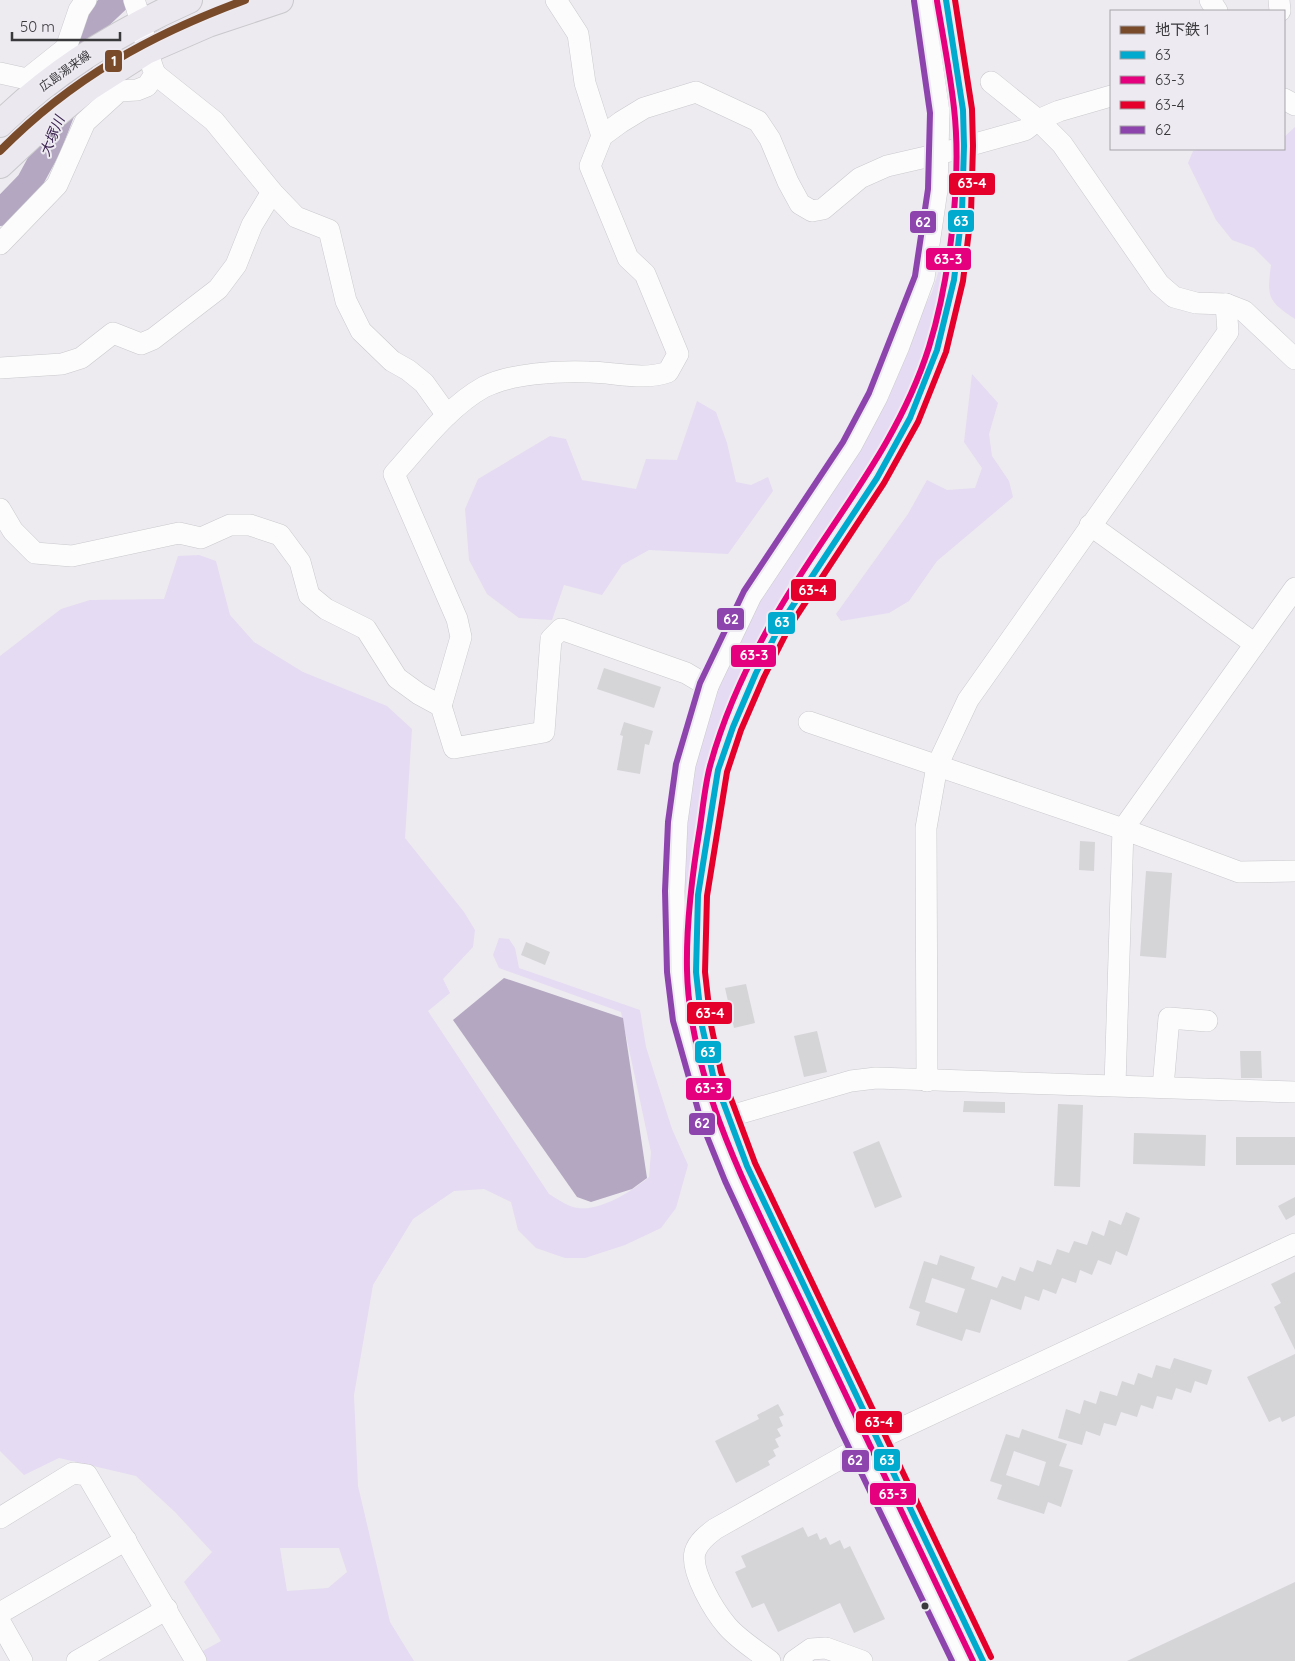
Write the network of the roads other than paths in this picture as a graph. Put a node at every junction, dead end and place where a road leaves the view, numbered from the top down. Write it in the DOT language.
graph roads {
  1 [pos="86,0"];
  2 [pos="189,0"];
  3 [pos="280,0"];
  4 [pos="556,0"];
  5 [pos="923,0"];
  6 [pos="946,0"];
  7 [pos="137,9"];
  8 [pos="150,62"];
  9 [pos="0,73"];
  10 [pos="991,82"];
  11 [pos="1110,96"];
  12 [pos="1038,120"];
  13 [pos="0,124"];
  14 [pos="602,136"];
  15 [pos="964,146"];
  16 [pos="939,154"];
  17 [pos="0,165"];
  18 [pos="272,192"];
  19 [pos="0,244"];
  20 [pos="1226,304"];
  21 [pos="1295,359"];
  22 [pos="0,368"];
  23 [pos="447,415"];
  24 [pos="2,516"];
  25 [pos="1090,526"];
  26 [pos="1295,588"];
  27 [pos="1255,644"];
  28 [pos="708,686"];
  29 [pos="441,706"];
  30 [pos="809,722"];
  31 [pos="937,766"];
  32 [pos="1123,829"];
  33 [pos="1295,871"];
  34 [pos="1206,1021"];
  35 [pos="927,1081"];
  36 [pos="1115,1085"];
  37 [pos="1162,1087"];
  38 [pos="1295,1092"];
  39 [pos="727,1117"];
  40 [pos="1295,1244"];
  41 [pos="868,1444"];
  42 [pos="0,1518"];
  43 [pos="126,1540"];
  44 [pos="166,1609"];
  45 [pos="0,1613"];
  46 [pos="0,1622"];
  47 [pos="22,1661"];
  48 [pos="77,1661"];
  49 [pos="196,1661"];
  50 [pos="770,1661"];
  51 [pos="794,1661"];
  52 [pos="862,1661"];
  53 [pos="962,1661"];
  54 [pos="983,1661"];
  1 -- 9 [label="street"];
  2 -- 7 [label="main road, 広島湯来線"];
  3 -- 8 [label="main road"];
  4 -- 14 [label="street"];
  5 -- 16 [label="street"];
  6 -- 15 [label="street"];
  7 -- 8 [label="street"];
  7 -- 13 [label="main road, 広島湯来線"];
  8 -- 17 [label="main road"];
  8 -- 18 [label="street"];
  8 -- 19 [label="street"];
  10 -- 12 [label="street"];
  11 -- 12 [label="street"];
  12 -- 15 [label="street"];
  12 -- 20 [label="street"];
  14 -- 16 [label="street"];
  14 -- 23 [label="street"];
  15 -- 16 [label="street"];
  15 -- 39 [label="street"];
  16 -- 28 [label="street"];
  18 -- 22 [label="street"];
  18 -- 23 [label="street"];
  20 -- 21 [label="street"];
  20 -- 25 [label="street"];
  23 -- 29 [label="street"];
  24 -- 29 [label="street"];
  25 -- 27 [label="street"];
  25 -- 31 [label="street"];
  26 -- 27 [label="street"];
  27 -- 32 [label="street"];
  28 -- 29 [label="street"];
  28 -- 41 [label="street"];
  30 -- 31 [label="street"];
  31 -- 32 [label="street"];
  31 -- 35 [label="street"];
  32 -- 33 [label="street"];
  32 -- 36 [label="street"];
  34 -- 37 [label="street"];
  35 -- 36 [label="street"];
  35 -- 39 [label="street"];
  36 -- 37 [label="street"];
  37 -- 38 [label="street"];
  39 -- 41 [label="street"];
  40 -- 41 [label="street"];
  41 -- 50 [label="street"];
  41 -- 53 [label="street"];
  41 -- 54 [label="street"];
  42 -- 43 [label="street"];
  43 -- 44 [label="street"];
  43 -- 45 [label="street"];
  44 -- 48 [label="street"];
  44 -- 49 [label="street"];
  46 -- 47 [label="street"];
  51 -- 52 [label="street"];
}
